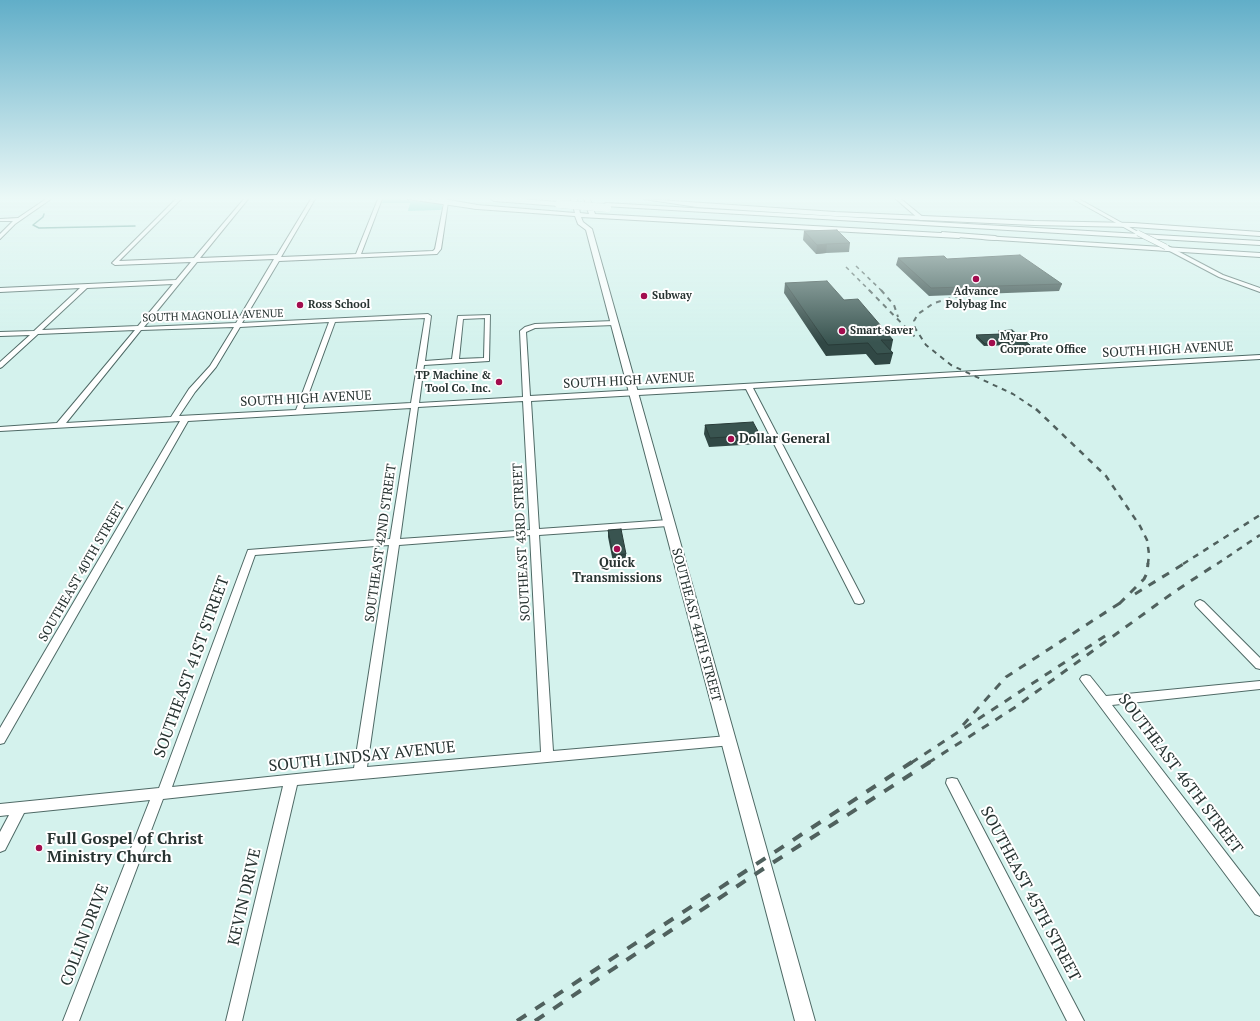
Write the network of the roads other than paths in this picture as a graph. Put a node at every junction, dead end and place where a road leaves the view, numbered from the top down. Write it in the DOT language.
graph roads {
  1 [pos="130,247"];
  2 [pos="207,247"];
  3 [pos="285,247"];
  4 [pos="362,247"];
  5 [pos="439,247"];
  6 [pos="594,247"];
  7 [pos="1131,247"];
  8 [pos="1164,247"];
  9 [pos="1168,249"];
  10 [pos="1260,255"];
  11 [pos="358,256"];
  12 [pos="278,258"];
  13 [pos="196,260"];
  14 [pos="179,282"];
  15 [pos="85,286"];
  16 [pos="0,290"];
  17 [pos="1260,290"];
  18 [pos="428,316"];
  19 [pos="333,320"];
  20 [pos="614,323"];
  21 [pos="237,325"];
  22 [pos="140,329"];
  23 [pos="36,332"];
  24 [pos="0,334"];
  25 [pos="1260,356"];
  26 [pos="454,361"];
  27 [pos="421,363"];
  28 [pos="0,366"];
  29 [pos="749,387"];
  30 [pos="634,393"];
  31 [pos="526,399"];
  32 [pos="414,405"];
  33 [pos="300,411"];
  34 [pos="186,418"];
  35 [pos="173,419"];
  36 [pos="60,425"];
  37 [pos="0,429"];
  38 [pos="668,523"];
  39 [pos="535,532"];
  40 [pos="394,542"];
  41 [pos="859,601"];
  42 [pos="1200,604"];
  43 [pos="1260,665"];
  44 [pos="1086,679"];
  45 [pos="1260,684"];
  46 [pos="1104,701"];
  47 [pos="0,739"];
  48 [pos="728,741"];
  49 [pos="547,756"];
  50 [pos="360,773"];
  51 [pos="291,781"];
  52 [pos="952,783"];
  53 [pos="161,794"];
  54 [pos="20,808"];
  55 [pos="0,810"];
  56 [pos="0,846"];
  57 [pos="1260,909"];
  58 [pos="71,1021"];
  59 [pos="234,1021"];
  60 [pos="804,1021"];
  61 [pos="1076,1021"];
  1 -- 13 [label="street"];
  2 -- 13 [label="street"];
  3 -- 12 [label="street"];
  4 -- 11 [label="street"];
  5 -- 11 [label="street"];
  6 -- 20 [label="main road, SOUTHEAST 44TH STREET"];
  7 -- 9 [label="main road"];
  8 -- 9 [label="street, bridge"];
  9 -- 10 [label="main road"];
  9 -- 17 [label="street"];
  11 -- 12 [label="street"];
  12 -- 13 [label="street"];
  12 -- 21 [label="street"];
  13 -- 14 [label="street"];
  14 -- 15 [label="street"];
  14 -- 22 [label="street"];
  15 -- 16 [label="street"];
  15 -- 23 [label="street"];
  18 -- 19 [label="street, SOUTH MAGNOLIA AVENUE"];
  18 -- 27 [label="street, SOUTHEAST 42ND STREET"];
  19 -- 21 [label="street, SOUTH MAGNOLIA AVENUE"];
  19 -- 33 [label="street"];
  20 -- 30 [label="main road, SOUTHEAST 44TH STREET"];
  20 -- 31 [label="street, SOUTHEAST 43RD STREET"];
  21 -- 22 [label="street, SOUTH MAGNOLIA AVENUE"];
  21 -- 35 [label="street"];
  22 -- 23 [label="street, SOUTH MAGNOLIA AVENUE"];
  22 -- 36 [label="street"];
  23 -- 24 [label="street, SOUTH MAGNOLIA AVENUE"];
  23 -- 28 [label="street"];
  25 -- 29 [label="street, SOUTH HIGH AVENUE"];
  26 -- 26 [label="street"];
  26 -- 27 [label="street"];
  27 -- 32 [label="street, SOUTHEAST 42ND STREET"];
  29 -- 30 [label="street, SOUTH HIGH AVENUE"];
  29 -- 41 [label="street"];
  30 -- 31 [label="street, SOUTH HIGH AVENUE"];
  30 -- 38 [label="main road, SOUTHEAST 44TH STREET"];
  31 -- 32 [label="street, SOUTH HIGH AVENUE"];
  31 -- 39 [label="street, SOUTHEAST 43RD STREET"];
  32 -- 33 [label="street, SOUTH HIGH AVENUE"];
  32 -- 40 [label="street, SOUTHEAST 42ND STREET"];
  33 -- 34 [label="street, SOUTH HIGH AVENUE"];
  34 -- 35 [label="street, SOUTH HIGH AVENUE"];
  34 -- 47 [label="street, SOUTHEAST 40TH STREET"];
  35 -- 36 [label="street, SOUTH HIGH AVENUE"];
  36 -- 37 [label="street, SOUTH HIGH AVENUE"];
  38 -- 39 [label="street"];
  38 -- 48 [label="main road, SOUTHEAST 44TH STREET"];
  39 -- 40 [label="street"];
  39 -- 49 [label="street, SOUTHEAST 43RD STREET"];
  40 -- 50 [label="street, SOUTHEAST 42ND STREET"];
  40 -- 53 [label="street, SOUTHEAST 41ST STREET"];
  42 -- 43 [label="street"];
  44 -- 46 [label="street, SOUTHEAST 46TH STREET"];
  45 -- 46 [label="street"];
  46 -- 57 [label="street, SOUTHEAST 46TH STREET"];
  48 -- 49 [label="street, SOUTH LINDSAY AVENUE"];
  48 -- 60 [label="main road, SOUTHEAST 44TH STREET"];
  49 -- 50 [label="street, SOUTH LINDSAY AVENUE"];
  50 -- 51 [label="street, SOUTH LINDSAY AVENUE"];
  51 -- 53 [label="street, SOUTH LINDSAY AVENUE"];
  51 -- 59 [label="street, KEVIN DRIVE"];
  52 -- 61 [label="street, SOUTHEAST 45TH STREET"];
  53 -- 54 [label="street, SOUTH LINDSAY AVENUE"];
  53 -- 58 [label="street, COLLIN DRIVE"];
  54 -- 55 [label="street, SOUTH LINDSAY AVENUE"];
  54 -- 56 [label="street"];
}
